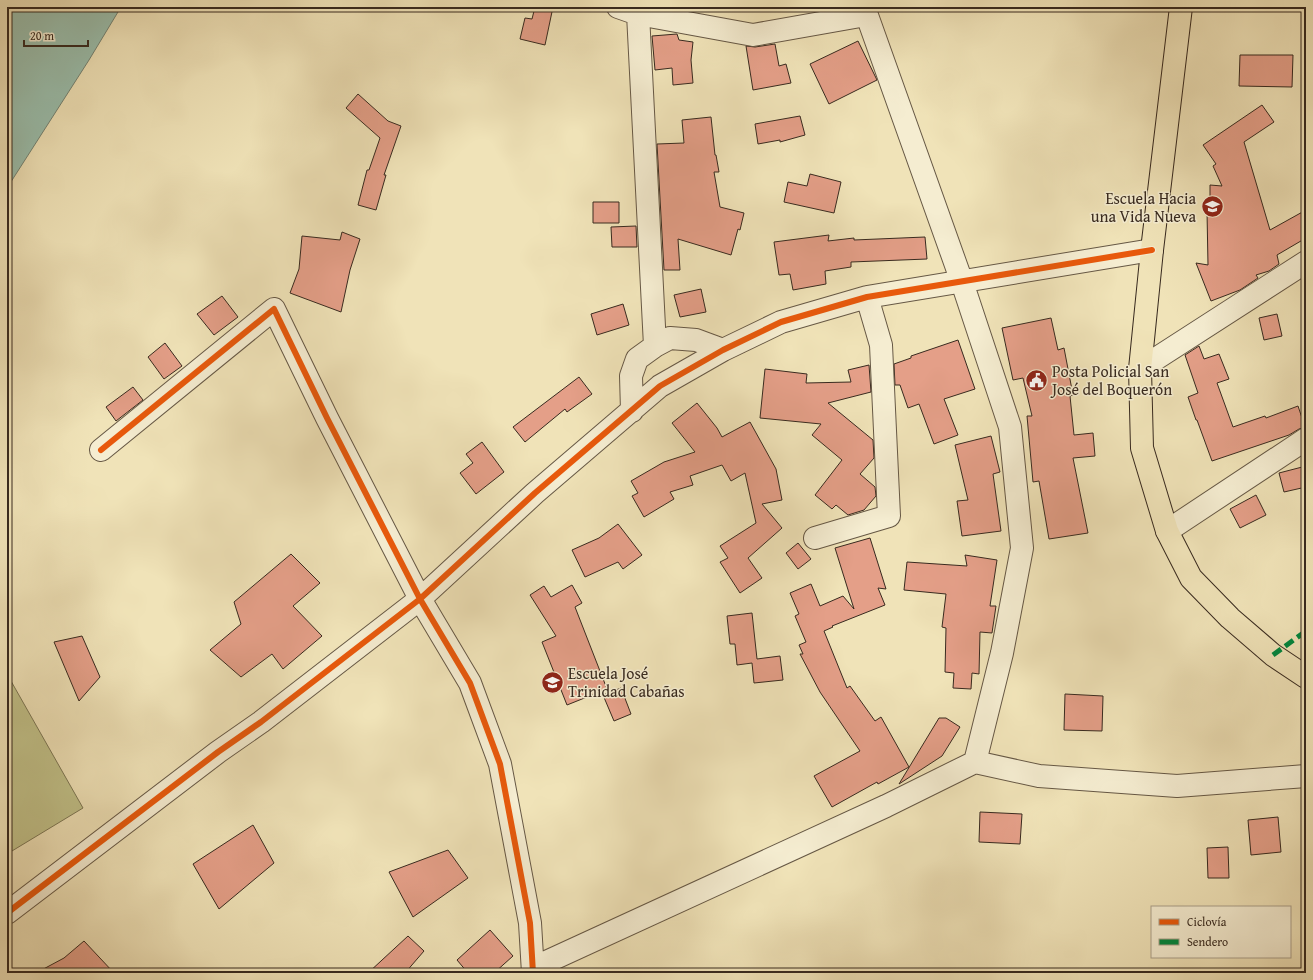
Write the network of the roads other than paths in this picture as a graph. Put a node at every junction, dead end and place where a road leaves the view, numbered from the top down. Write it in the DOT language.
graph roads {
  1 [pos="618,7"];
  2 [pos="1181,7"];
  3 [pos="865,11"];
  4 [pos="638,14"];
  5 [pos="1152,250"];
  6 [pos="1306,262"];
  7 [pos="962,282"];
  8 [pos="868,297"];
  9 [pos="655,346"];
  10 [pos="723,350"];
  11 [pos="1140,369"];
  12 [pos="632,410"];
  13 [pos="1306,439"];
  14 [pos="101,450"];
  15 [pos="1167,531"];
  16 [pos="815,538"];
  17 [pos="420,599"];
  18 [pos="1306,677"];
  19 [pos="976,762"];
  20 [pos="1306,776"];
  21 [pos="7,913"];
  22 [pos="534,973"];
  1 -- 4 [label="street"];
  2 -- 5 [label="main road"];
  3 -- 4 [label="street"];
  3 -- 7 [label="street"];
  4 -- 9 [label="street"];
  5 -- 7 [label="street"];
  5 -- 11 [label="main road"];
  6 -- 11 [label="street"];
  7 -- 8 [label="street"];
  7 -- 19 [label="street"];
  8 -- 10 [label="street"];
  8 -- 16 [label="street"];
  9 -- 10 [label="street"];
  9 -- 12 [label="street"];
  10 -- 12 [label="street"];
  11 -- 15 [label="main road"];
  12 -- 17 [label="street"];
  13 -- 15 [label="street"];
  14 -- 17 [label="street"];
  15 -- 18 [label="main road"];
  17 -- 21 [label="street"];
  17 -- 22 [label="street"];
  19 -- 20 [label="street"];
  19 -- 22 [label="street"];
}
